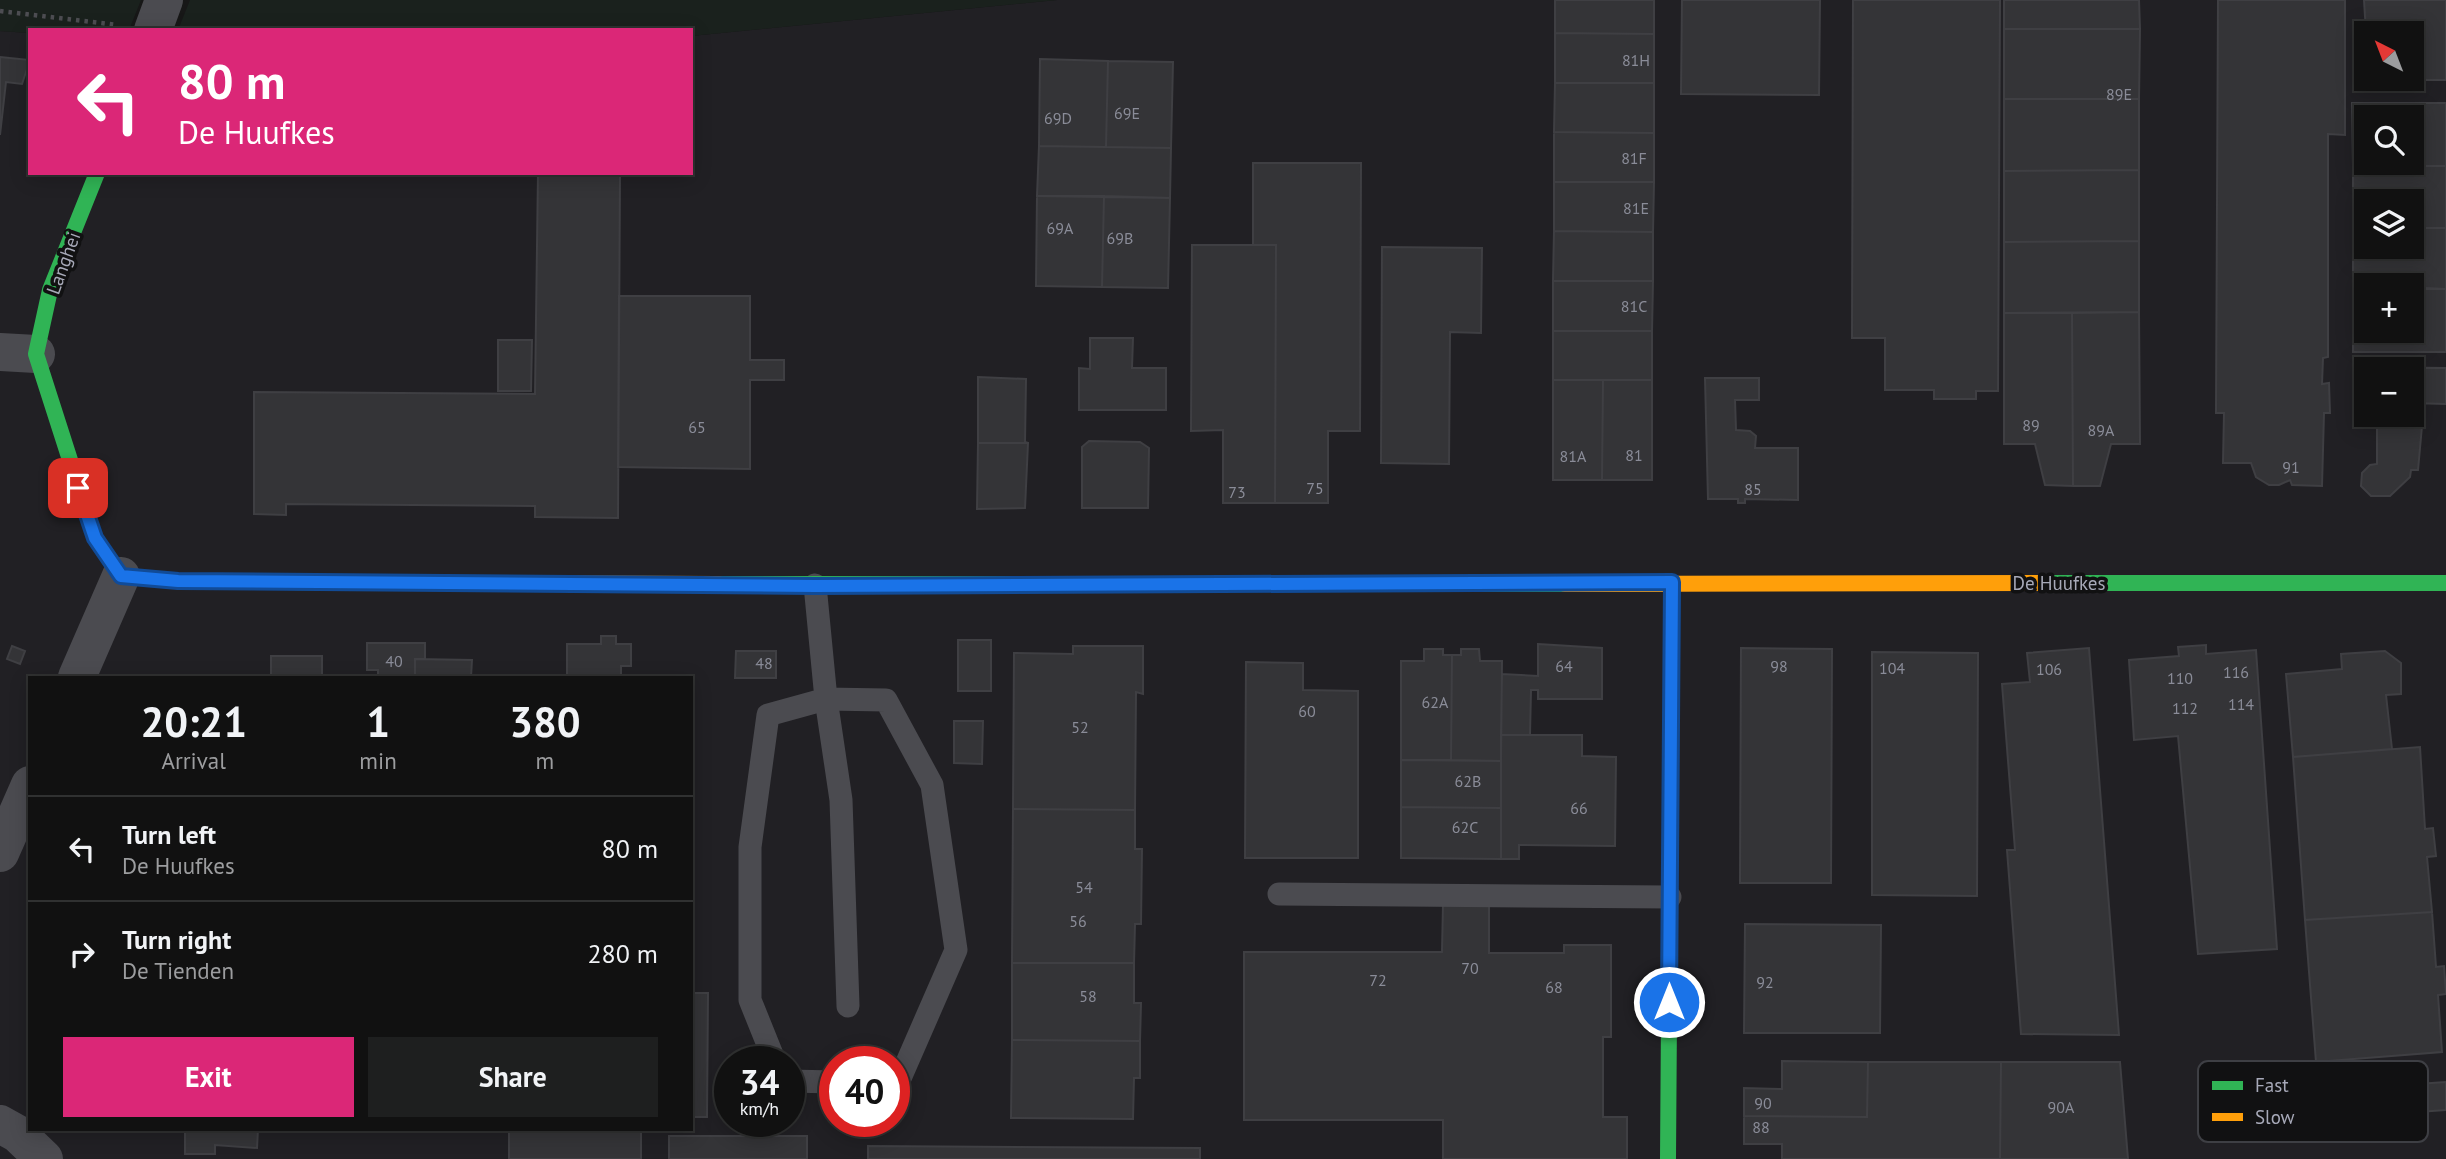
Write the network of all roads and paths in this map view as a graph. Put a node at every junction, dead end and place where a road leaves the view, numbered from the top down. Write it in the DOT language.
graph roads {
  1 [pos="164,0"];
  2 [pos="0,11"];
  3 [pos="144,28"];
  4 [pos="153,28"];
  5 [pos="96,175"];
  6 [pos="18,353"];
  7 [pos="121,576"];
  8 [pos="1672,582"];
  9 [pos="2446,583"];
  10 [pos="815,586"];
  11 [pos="77,676"];
  12 [pos="826,699"];
  13 [pos="28,790"];
  14 [pos="0,853"];
  15 [pos="1279,894"];
  16 [pos="1670,897"];
  17 [pos="848,1006"];
  18 [pos="769,1046"];
  19 [pos="910,1055"];
  20 [pos="0,1124"];
  21 [pos="44,1159"];
  22 [pos="1668,1159"];
  1 -- 4 [label="street"];
  2 -- 3 [label="path"];
  5 -- 6 [label="street, Langhei"];
  6 -- 7 [label="street"];
  7 -- 10 [label="street, De Huufkes"];
  7 -- 11 [label="street"];
  8 -- 9 [label="street, De Huufkes"];
  8 -- 10 [label="street, De Huufkes"];
  8 -- 16 [label="street"];
  10 -- 12 [label="lane"];
  12 -- 17 [label="lane"];
  12 -- 18 [label="lane"];
  12 -- 19 [label="lane"];
  13 -- 14 [label="street"];
  15 -- 16 [label="lane"];
  16 -- 22 [label="street"];
  20 -- 21 [label="street"];
}
